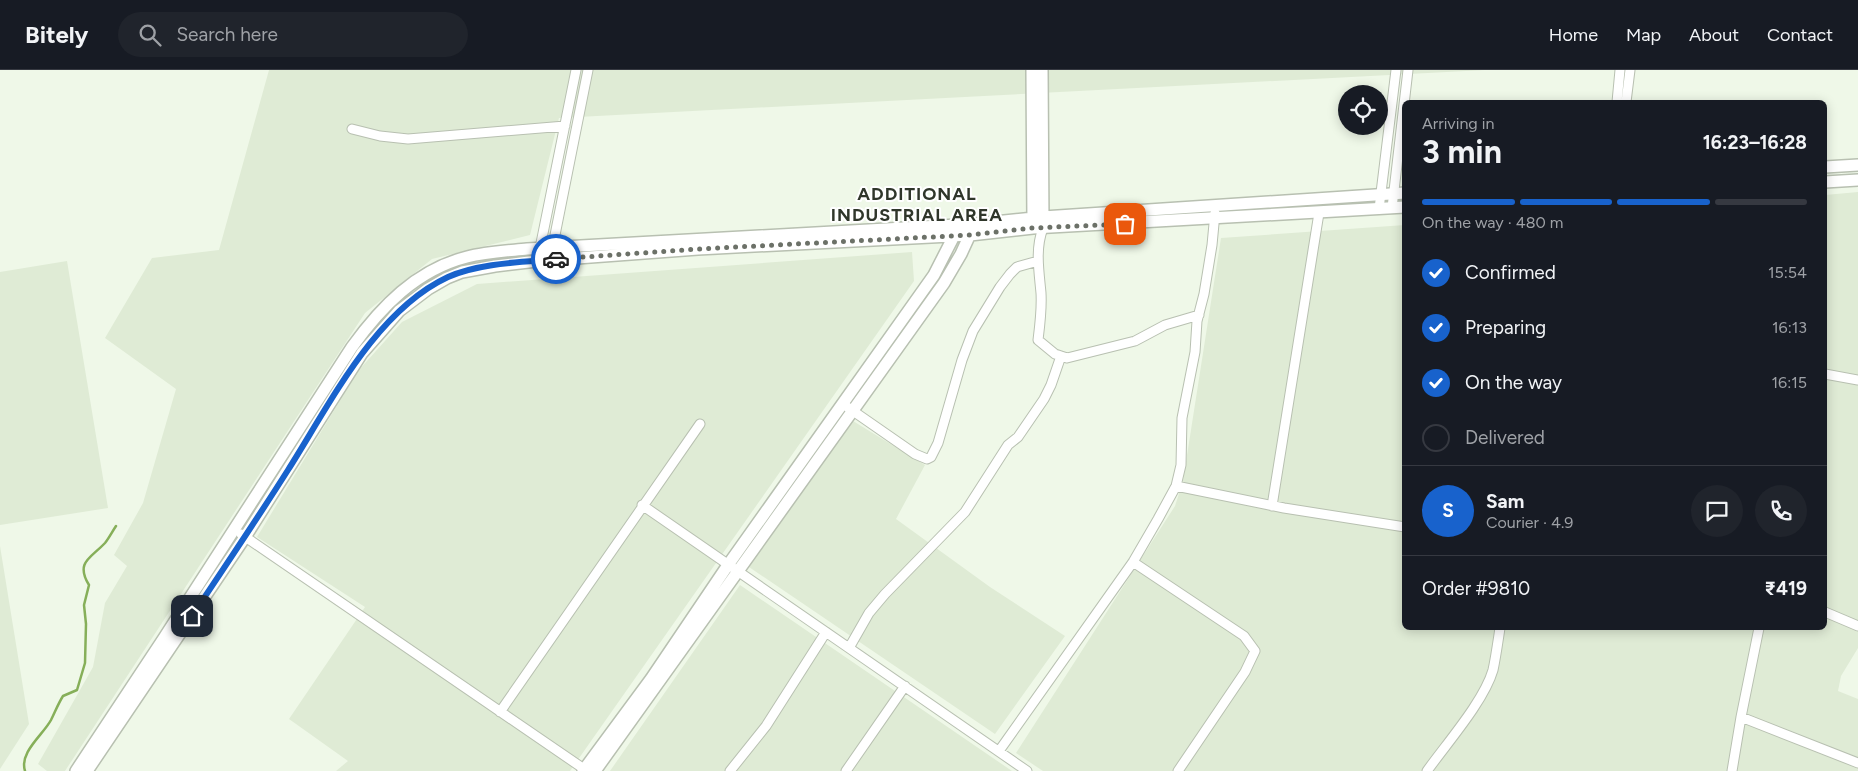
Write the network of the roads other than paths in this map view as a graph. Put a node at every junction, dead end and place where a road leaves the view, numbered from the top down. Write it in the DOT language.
graph roads {
  1 [pos="576,70"];
  2 [pos="588,70"];
  3 [pos="1032,70"];
  4 [pos="1042,70"];
  5 [pos="1396,70"];
  6 [pos="1408,70"];
  7 [pos="1620,70"];
  8 [pos="1630,70"];
  9 [pos="1406,100"];
  10 [pos="1617,100"];
  11 [pos="1626,100"];
  12 [pos="565,126"];
  13 [pos="352,129"];
  14 [pos="1402,162"];
  15 [pos="1858,165"];
  16 [pos="1827,167"];
  17 [pos="1858,180"];
  18 [pos="1827,182"];
  19 [pos="1400,193"];
  20 [pos="1381,194"];
  21 [pos="1216,206"];
  22 [pos="1402,207"];
  23 [pos="1392,208"];
  24 [pos="1380,209"];
  25 [pos="1319,213"];
  26 [pos="1215,219"];
  27 [pos="1038,223"];
  28 [pos="975,224"];
  29 [pos="958,229"];
  30 [pos="970,235"];
  31 [pos="540,249"];
  32 [pos="551,254"];
  33 [pos="537,261"];
  34 [pos="1038,261"];
  35 [pos="1199,315"];
  36 [pos="1061,356"];
  37 [pos="1827,374"];
  38 [pos="1858,380"];
  39 [pos="848,407"];
  40 [pos="700,424"];
  41 [pos="1176,486"];
  42 [pos="642,505"];
  43 [pos="1272,506"];
  44 [pos="1402,526"];
  45 [pos="234,530"];
  46 [pos="245,537"];
  47 [pos="1133,562"];
  48 [pos="733,568"];
  49 [pos="1827,613"];
  50 [pos="1858,626"];
  51 [pos="1500,630"];
  52 [pos="1759,630"];
  53 [pos="826,632"];
  54 [pos="848,648"];
  55 [pos="905,686"];
  56 [pos="500,712"];
  57 [pos="1741,717"];
  58 [pos="999,751"];
  59 [pos="1858,762"];
  60 [pos="76,771"];
  61 [pos="87,771"];
  62 [pos="587,771"];
  63 [pos="730,771"];
  64 [pos="846,771"];
  65 [pos="1028,771"];
  66 [pos="1178,771"];
  67 [pos="1427,771"];
  68 [pos="1732,771"];
  1 -- 12 [label="street"];
  2 -- 32 [label="street"];
  3 -- 27 [label="street"];
  4 -- 27 [label="street"];
  5 -- 20 [label="street"];
  6 -- 9 [label="street"];
  7 -- 10 [label="street"];
  8 -- 11 [label="street"];
  12 -- 13 [label="street"];
  12 -- 31 [label="street"];
  14 -- 19 [label="street"];
  15 -- 16 [label="street"];
  17 -- 18 [label="street"];
  19 -- 20 [label="street"];
  19 -- 23 [label="street"];
  20 -- 21 [label="street"];
  20 -- 24 [label="street"];
  21 -- 26 [label="street"];
  21 -- 27 [label="street"];
  22 -- 23 [label="street"];
  23 -- 24 [label="street"];
  24 -- 25 [label="street"];
  25 -- 26 [label="street"];
  25 -- 43 [label="street"];
  26 -- 27 [label="street"];
  26 -- 35 [label="street"];
  27 -- 28 [label="street"];
  27 -- 30 [label="street"];
  27 -- 34 [label="street"];
  28 -- 29 [label="street"];
  28 -- 30 [label="street"];
  29 -- 30 [label="street"];
  29 -- 32 [label="street"];
  29 -- 39 [label="street"];
  30 -- 39 [label="street"];
  31 -- 32 [label="street"];
  31 -- 33 [label="street"];
  31 -- 45 [label="street"];
  32 -- 33 [label="street"];
  33 -- 46 [label="street"];
  34 -- 36 [label="street"];
  34 -- 39 [label="street"];
  35 -- 36 [label="street"];
  35 -- 41 [label="street"];
  36 -- 54 [label="street"];
  37 -- 38 [label="street"];
  39 -- 48 [label="street"];
  40 -- 42 [label="street"];
  41 -- 43 [label="street"];
  41 -- 47 [label="street"];
  42 -- 48 [label="street"];
  42 -- 56 [label="street"];
  43 -- 44 [label="street"];
  45 -- 46 [label="street"];
  45 -- 60 [label="street"];
  46 -- 56 [label="street"];
  46 -- 61 [label="street"];
  47 -- 58 [label="street"];
  47 -- 66 [label="street"];
  48 -- 53 [label="street"];
  48 -- 62 [label="street"];
  49 -- 50 [label="street"];
  51 -- 67 [label="street"];
  52 -- 57 [label="street"];
  53 -- 54 [label="street"];
  53 -- 63 [label="street"];
  54 -- 55 [label="street"];
  55 -- 58 [label="street"];
  55 -- 64 [label="street"];
  56 -- 62 [label="street"];
  57 -- 59 [label="street"];
  57 -- 68 [label="street"];
  58 -- 65 [label="street"];
}
